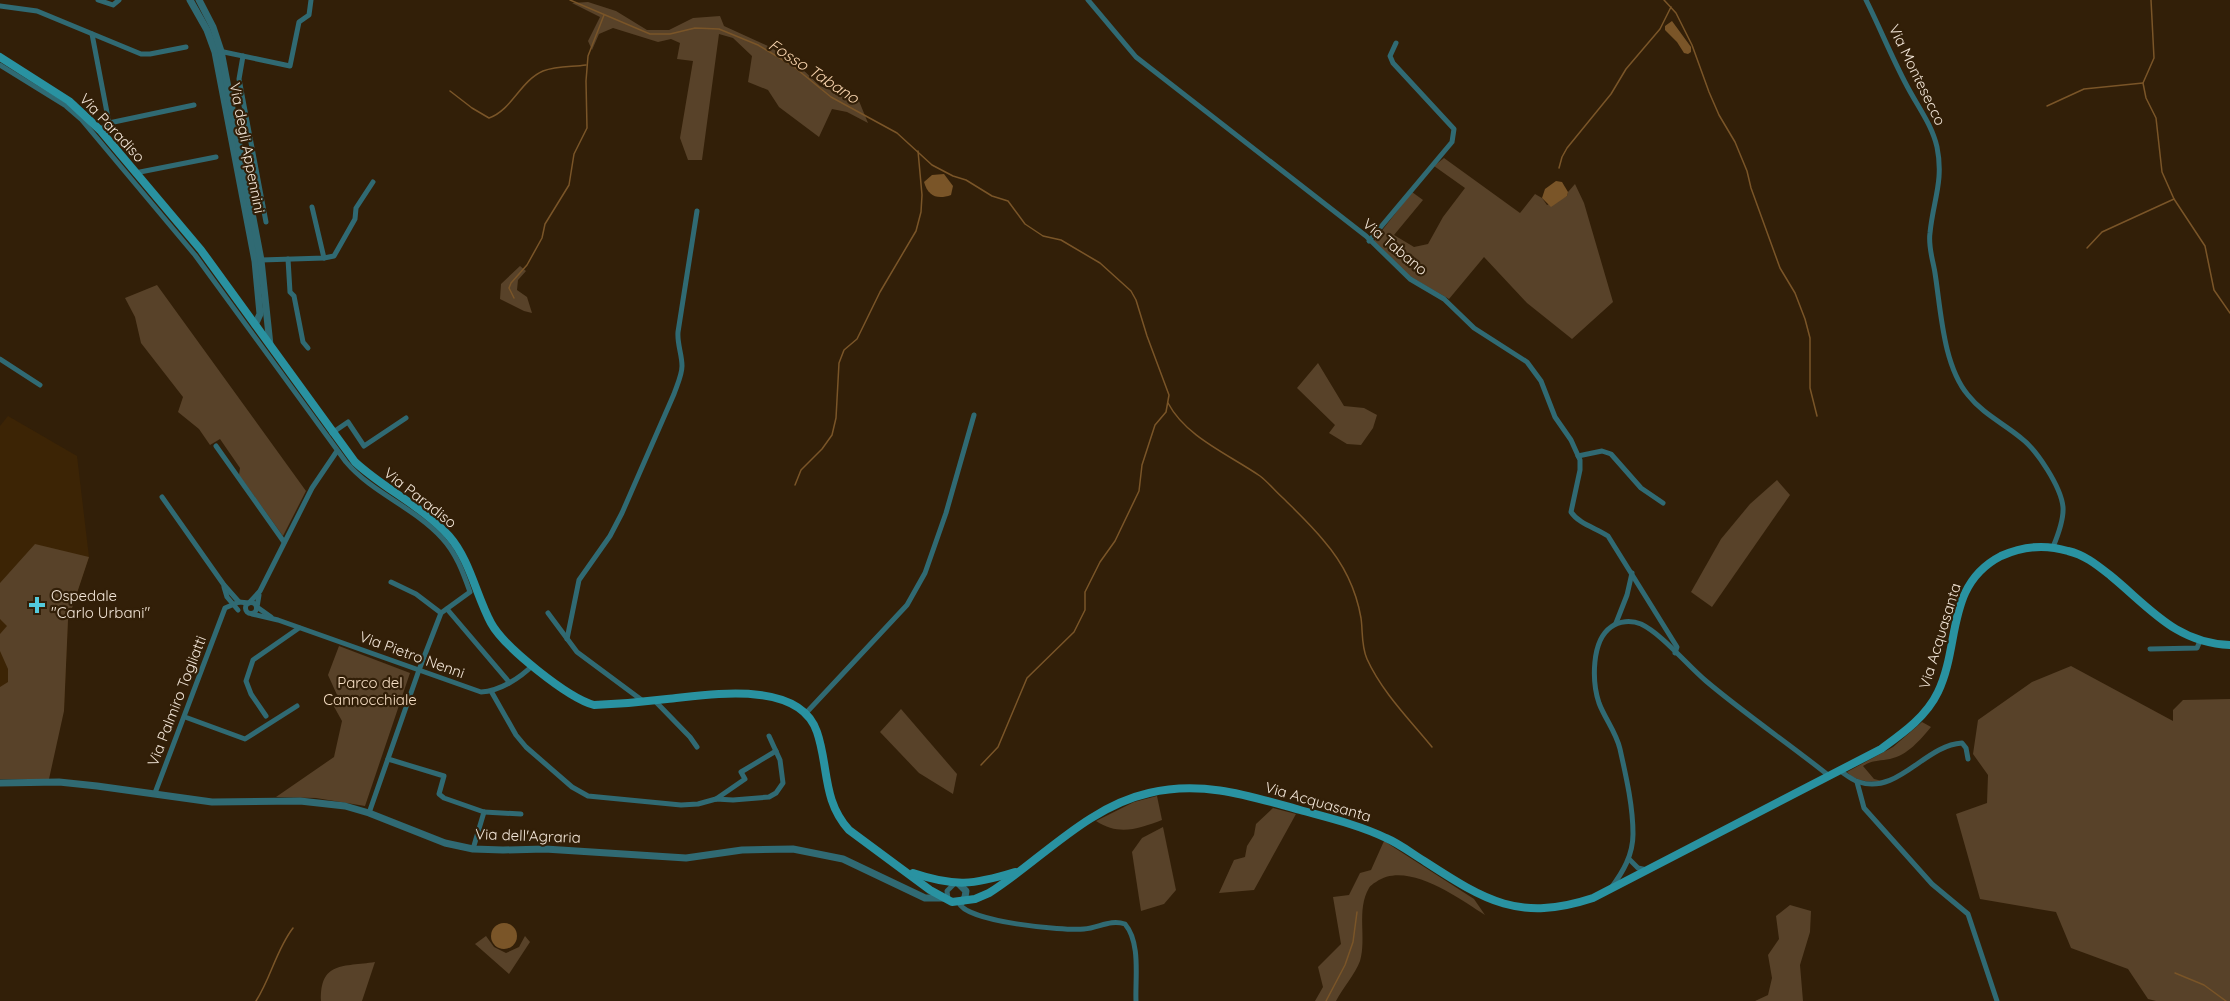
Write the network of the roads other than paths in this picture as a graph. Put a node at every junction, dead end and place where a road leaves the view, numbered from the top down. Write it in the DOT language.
graph roads {
  1 [pos="98,0"];
  2 [pos="190,0"];
  3 [pos="199,0"];
  4 [pos="311,0"];
  5 [pos="1088,0"];
  6 [pos="1866,0"];
  7 [pos="119,1"];
  8 [pos="0,6"];
  9 [pos="92,34"];
  10 [pos="1396,43"];
  11 [pos="186,47"];
  12 [pos="218,51"];
  13 [pos="243,56"];
  14 [pos="0,57"];
  15 [pos="0,65"];
  16 [pos="194,105"];
  17 [pos="109,123"];
  18 [pos="100,130"];
  19 [pos="216,157"];
  20 [pos="135,173"];
  21 [pos="373,182"];
  22 [pos="312,207"];
  23 [pos="697,212"];
  24 [pos="266,222"];
  25 [pos="1369,241"];
  26 [pos="198,252"];
  27 [pos="324,258"];
  28 [pos="288,259"];
  29 [pos="261,260"];
  30 [pos="260,306"];
  31 [pos="246,311"];
  32 [pos="267,317"];
  33 [pos="255,325"];
  34 [pos="270,345"];
  35 [pos="308,348"];
  36 [pos="0,359"];
  37 [pos="40,386"];
  38 [pos="974,416"];
  39 [pos="406,418"];
  40 [pos="332,433"];
  41 [pos="216,446"];
  42 [pos="337,451"];
  43 [pos="1578,456"];
  44 [pos="162,497"];
  45 [pos="1663,503"];
  46 [pos="284,542"];
  47 [pos="2053,547"];
  48 [pos="1632,573"];
  49 [pos="391,582"];
  50 [pos="224,585"];
  51 [pos="260,591"];
  52 [pos="227,597"];
  53 [pos="239,602"];
  54 [pos="232,603"];
  55 [pos="249,603"];
  56 [pos="257,607"];
  57 [pos="225,608"];
  58 [pos="238,609"];
  59 [pos="447,609"];
  60 [pos="249,612"];
  61 [pos="441,613"];
  62 [pos="548,613"];
  63 [pos="222,618"];
  64 [pos="278,621"];
  65 [pos="1616,623"];
  66 [pos="299,628"];
  67 [pos="567,639"];
  68 [pos="2200,641"];
  69 [pos="2230,645"];
  70 [pos="2150,649"];
  71 [pos="1675,653"];
  72 [pos="533,665"];
  73 [pos="419,670"];
  74 [pos="509,682"];
  75 [pos="491,691"];
  76 [pos="643,701"];
  77 [pos="655,701"];
  78 [pos="297,706"];
  79 [pos="806,713"];
  80 [pos="267,716"];
  81 [pos="184,717"];
  82 [pos="769,736"];
  83 [pos="697,747"];
  84 [pos="776,751"];
  85 [pos="388,759"];
  86 [pos="1968,759"];
  87 [pos="1839,770"];
  88 [pos="1828,775"];
  89 [pos="1857,782"];
  90 [pos="0,783"];
  91 [pos="155,793"];
  92 [pos="716,799"];
  93 [pos="484,812"];
  94 [pos="369,813"];
  95 [pos="521,814"];
  96 [pos="472,849"];
  97 [pos="1630,861"];
  98 [pos="1625,867"];
  99 [pos="906,870"];
  100 [pos="1021,870"];
  101 [pos="1647,870"];
  102 [pos="1631,879"];
  103 [pos="957,884"];
  104 [pos="1608,891"];
  105 [pos="947,899"];
  106 [pos="960,902"];
  107 [pos="1136,1001"];
  108 [pos="1997,1001"];
  1 -- 7 [label="street"];
  2 -- 12 [label="street, Via degli Appennini"];
  3 -- 12 [label="street, Via degli Appennini"];
  4 -- 13 [label="street"];
  5 -- 25 [label="street, Via Tabano"];
  6 -- 47 [label="street, Via Montesecco"];
  8 -- 9 [label="street"];
  9 -- 11 [label="street"];
  9 -- 17 [label="street"];
  10 -- 25 [label="street"];
  12 -- 13 [label="street"];
  12 -- 29 [label="street, Via degli Appennini"];
  12 -- 30 [label="street, Via degli Appennini"];
  13 -- 24 [label="street"];
  14 -- 18 [label="main road, Via Paradiso"];
  15 -- 26 [label="street"];
  16 -- 17 [label="street"];
  17 -- 18 [label="street"];
  18 -- 20 [label="main road, Via Paradiso"];
  19 -- 20 [label="street"];
  20 -- 26 [label="main road, Via Paradiso"];
  21 -- 27 [label="street"];
  22 -- 27 [label="street"];
  23 -- 67 [label="street"];
  25 -- 43 [label="street, Via Tabano"];
  26 -- 31 [label="main road, Via Paradiso"];
  26 -- 42 [label="street"];
  27 -- 28 [label="street"];
  28 -- 29 [label="street"];
  28 -- 35 [label="street"];
  29 -- 32 [label="street, Via degli Appennini"];
  30 -- 31 [label="street"];
  30 -- 33 [label="street, Via degli Appennini"];
  31 -- 33 [label="main road, Via Paradiso"];
  32 -- 33 [label="street"];
  32 -- 34 [label="street, Via degli Appennini"];
  33 -- 34 [label="main road, Via Paradiso"];
  34 -- 40 [label="main road, Via Paradiso"];
  36 -- 37 [label="street"];
  38 -- 79 [label="street"];
  39 -- 40 [label="street"];
  40 -- 72 [label="main road, Via Paradiso"];
  41 -- 46 [label="street"];
  42 -- 46 [label="street"];
  42 -- 59 [label="street"];
  43 -- 45 [label="street"];
  43 -- 48 [label="street"];
  44 -- 50 [label="street"];
  46 -- 51 [label="street"];
  47 -- 68 [label="main road, Via Acquasanta"];
  47 -- 87 [label="main road, Via Acquasanta"];
  48 -- 65 [label="street"];
  48 -- 71 [label="street"];
  49 -- 61 [label="street"];
  50 -- 52 [label="street"];
  50 -- 53 [label="street"];
  51 -- 55 [label="street"];
  51 -- 56 [label="street"];
  52 -- 54 [label="street"];
  52 -- 57 [label="street, Via Palmiro Togliatti"];
  53 -- 54 [label="street"];
  53 -- 55 [label="street"];
  54 -- 57 [label="street"];
  54 -- 58 [label="street"];
  55 -- 56 [label="street"];
  55 -- 60 [label="street"];
  56 -- 60 [label="street"];
  56 -- 64 [label="street, Via Pietro Nenni"];
  57 -- 63 [label="street, Via Palmiro Togliatti"];
  58 -- 60 [label="street"];
  58 -- 63 [label="street"];
  59 -- 61 [label="street"];
  59 -- 74 [label="street"];
  60 -- 64 [label="street, Via Pietro Nenni"];
  61 -- 73 [label="street"];
  62 -- 67 [label="street"];
  63 -- 81 [label="street, Via Palmiro Togliatti"];
  64 -- 66 [label="street, Via Pietro Nenni"];
  65 -- 71 [label="street"];
  65 -- 97 [label="street"];
  66 -- 73 [label="street, Via Pietro Nenni"];
  66 -- 80 [label="street"];
  67 -- 76 [label="street"];
  68 -- 69 [label="main road, Via Acquasanta"];
  68 -- 70 [label="street"];
  71 -- 88 [label="street"];
  72 -- 74 [label="street"];
  72 -- 76 [label="main road, Via Paradiso"];
  73 -- 75 [label="street, Via Pietro Nenni"];
  73 -- 85 [label="street"];
  74 -- 75 [label="street"];
  75 -- 92 [label="street"];
  76 -- 77 [label="main road, Via Paradiso"];
  77 -- 79 [label="main road, Via Paradiso"];
  77 -- 83 [label="street"];
  78 -- 81 [label="street"];
  79 -- 99 [label="main road"];
  81 -- 91 [label="street, Via Palmiro Togliatti"];
  82 -- 84 [label="street"];
  84 -- 92 [label="street"];
  84 -- 92 [label="street"];
  85 -- 93 [label="street"];
  85 -- 94 [label="street"];
  86 -- 89 [label="street"];
  87 -- 88 [label="main road, Via Acquasanta"];
  87 -- 89 [label="street"];
  88 -- 101 [label="main road, Via Acquasanta"];
  89 -- 108 [label="street"];
  90 -- 91 [label="street, Via dell'Agraria"];
  91 -- 94 [label="street, Via dell'Agraria"];
  93 -- 95 [label="street"];
  93 -- 96 [label="street"];
  94 -- 96 [label="street, Via dell'Agraria"];
  96 -- 105 [label="street, Via dell'Agraria"];
  97 -- 98 [label="street"];
  97 -- 101 [label="street"];
  97 -- 102 [label="street"];
  98 -- 102 [label="street"];
  98 -- 104 [label="street"];
  99 -- 103 [label="main road"];
  99 -- 105 [label="main road"];
  100 -- 103 [label="main road, Via Acquasanta"];
  100 -- 104 [label="main road, Via Acquasanta"];
  100 -- 106 [label="main road, Via Acquasanta"];
  101 -- 102 [label="main road, Via Acquasanta"];
  102 -- 104 [label="main road, Via Acquasanta"];
  103 -- 105 [label="street"];
  103 -- 106 [label="street"];
  105 -- 106 [label="main road"];
  106 -- 107 [label="street"];
}
